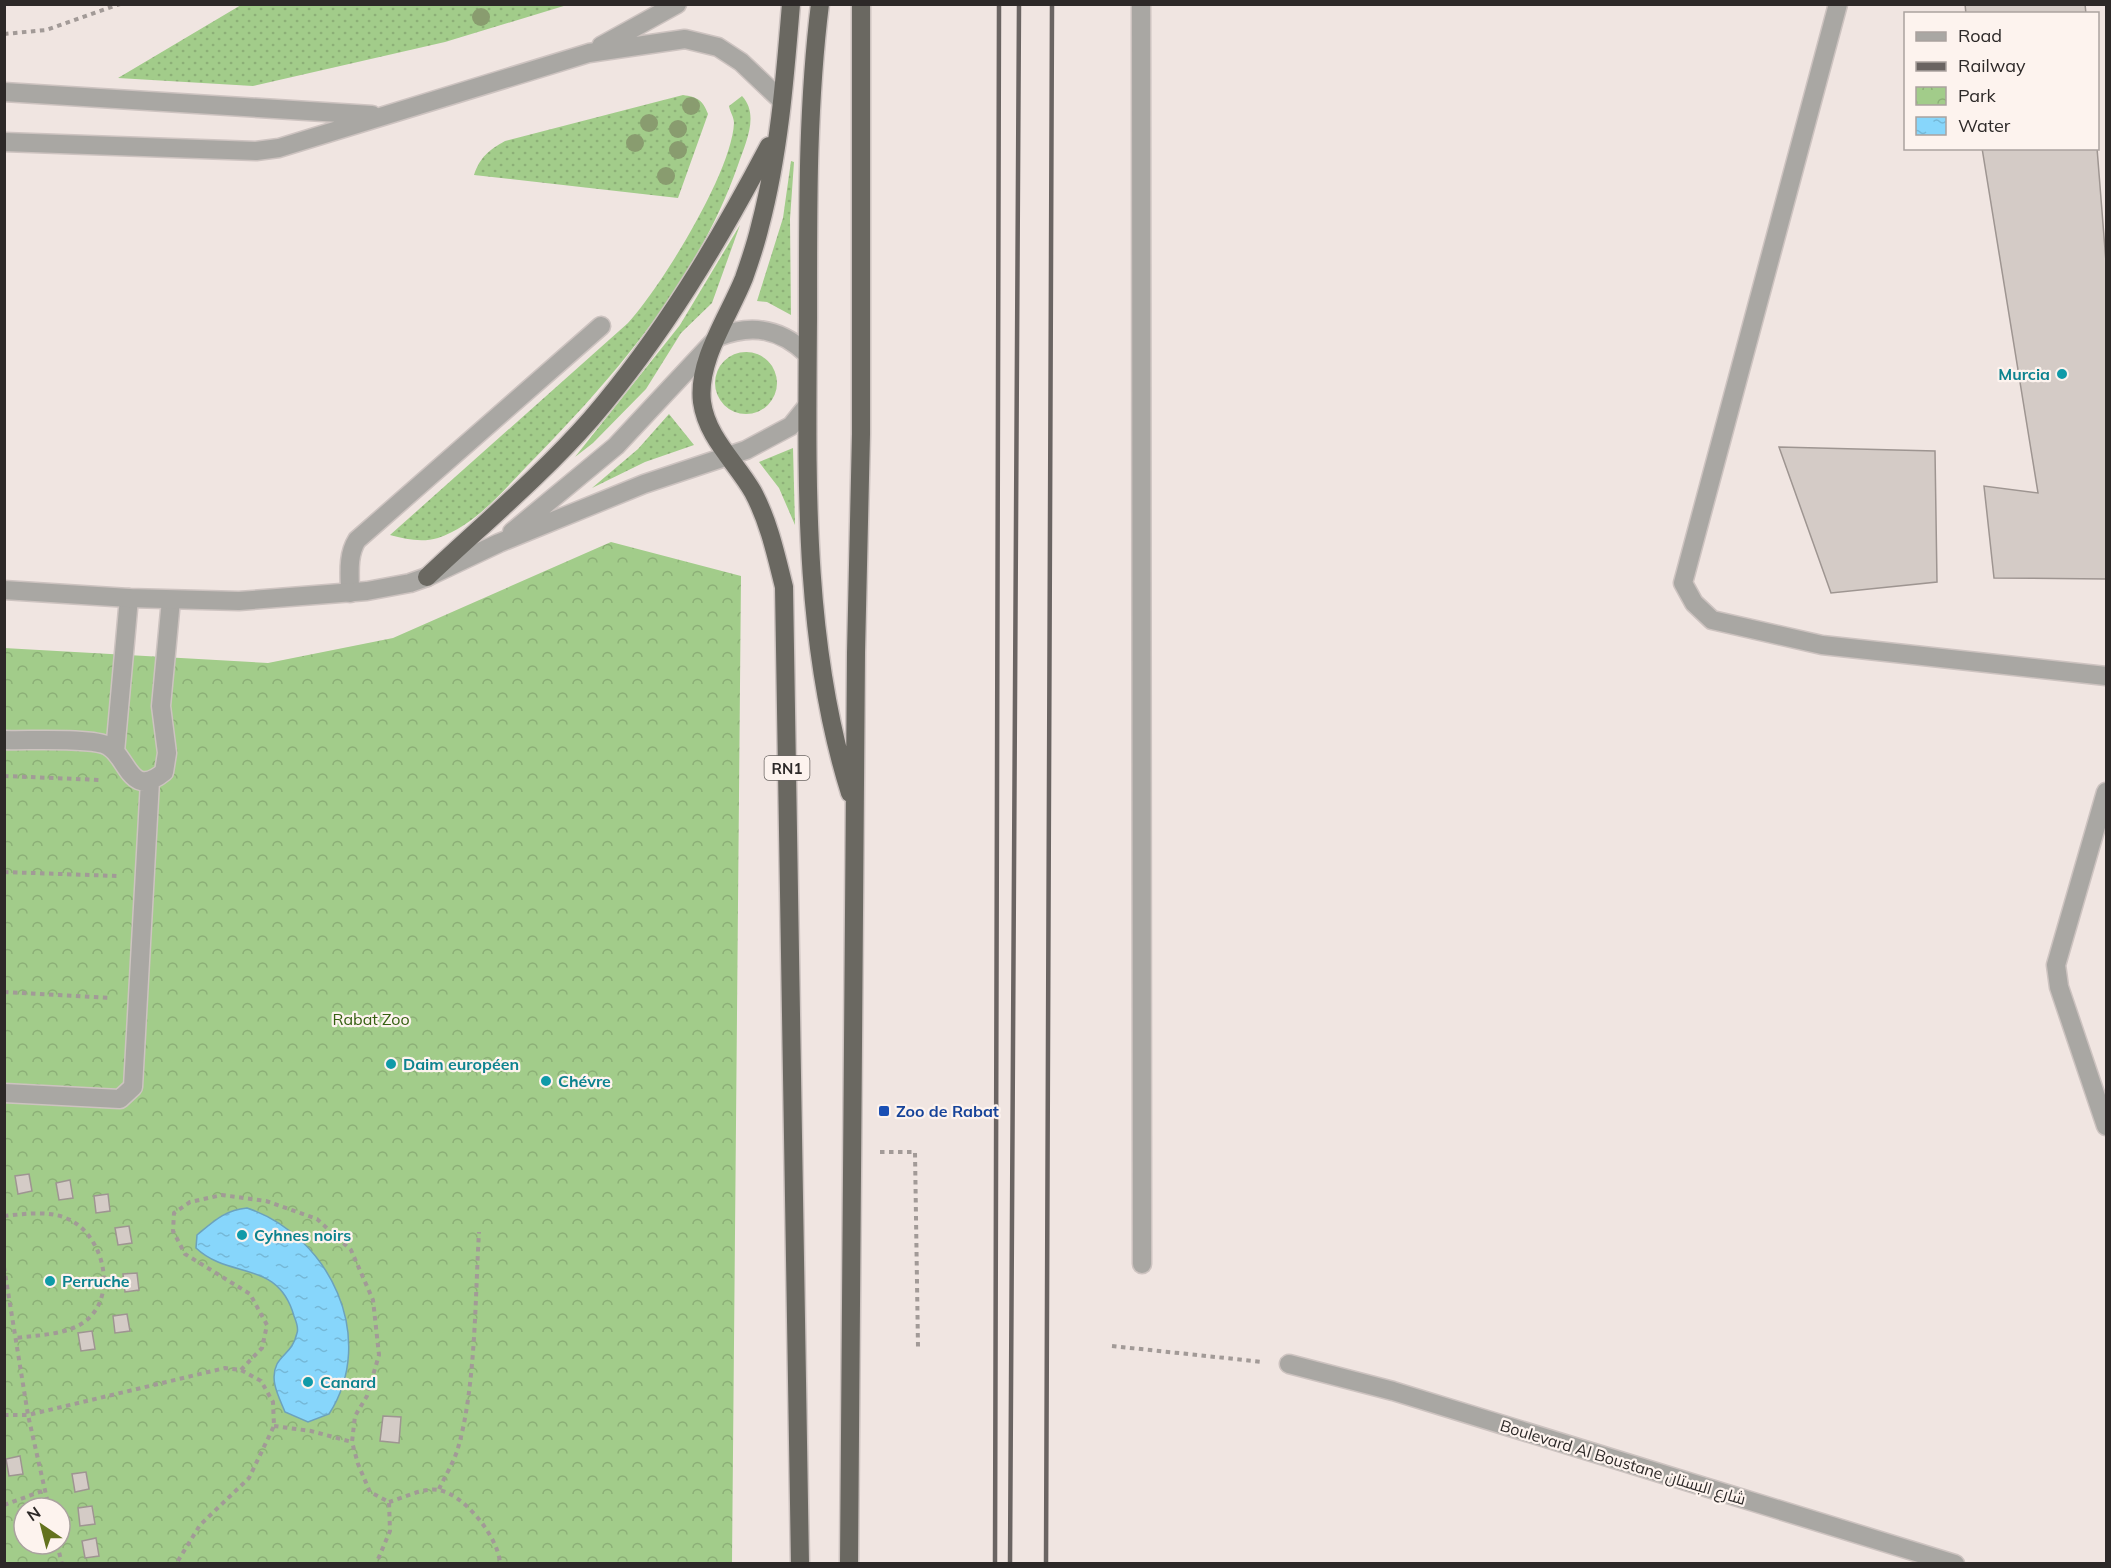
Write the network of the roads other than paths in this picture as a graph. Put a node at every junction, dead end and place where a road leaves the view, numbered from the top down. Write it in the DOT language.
graph roads {
  1 [pos="677,4"];
  2 [pos="791,4"];
  3 [pos="820,4"];
  4 [pos="861,4"];
  5 [pos="1141,4"];
  6 [pos="1838,4"];
  7 [pos="589,52"];
  8 [pos="4,92"];
  9 [pos="781,100"];
  10 [pos="383,116"];
  11 [pos="778,128"];
  12 [pos="4,142"];
  13 [pos="601,326"];
  14 [pos="718,337"];
  15 [pos="807,354"];
  16 [pos="807,406"];
  17 [pos="728,455"];
  18 [pos="499,543"];
  19 [pos="427,577"];
  20 [pos="4,590"];
  21 [pos="350,593"];
  22 [pos="129,598"];
  23 [pos="171,600"];
  24 [pos="2106,676"];
  25 [pos="4,741"];
  26 [pos="108,748"];
  27 [pos="157,776"];
  28 [pos="2106,792"];
  29 [pos="855,809"];
  30 [pos="4,1094"];
  31 [pos="2106,1126"];
  32 [pos="1142,1264"];
  33 [pos="1289,1364"];
  34 [pos="800,1563"];
  35 [pos="849,1563"];
  36 [pos="1955,1563"];
  1 -- 7 [label="street"];
  2 -- 9 [label="highway, RN1"];
  3 -- 15 [label="highway"];
  4 -- 29 [label="highway"];
  5 -- 32 [label="street"];
  6 -- 24 [label="street"];
  7 -- 9 [label="street"];
  7 -- 10 [label="street"];
  8 -- 10 [label="street"];
  9 -- 11 [label="highway, RN1"];
  10 -- 12 [label="street"];
  11 -- 14 [label="highway, RN1"];
  11 -- 19 [label="highway"];
  13 -- 21 [label="street"];
  14 -- 15 [label="street"];
  14 -- 17 [label="highway, RN1"];
  14 -- 18 [label="street"];
  15 -- 16 [label="highway"];
  16 -- 17 [label="street"];
  16 -- 29 [label="highway"];
  17 -- 18 [label="street"];
  17 -- 34 [label="highway, RN1"];
  18 -- 19 [label="street"];
  19 -- 21 [label="street"];
  20 -- 22 [label="street"];
  21 -- 23 [label="street"];
  22 -- 23 [label="street"];
  22 -- 26 [label="street"];
  23 -- 27 [label="street"];
  25 -- 26 [label="street"];
  26 -- 27 [label="street"];
  27 -- 30 [label="street"];
  28 -- 31 [label="street"];
  29 -- 35 [label="highway"];
  33 -- 36 [label="street, Boulevard Al Boustane شارع البستان"];
}
